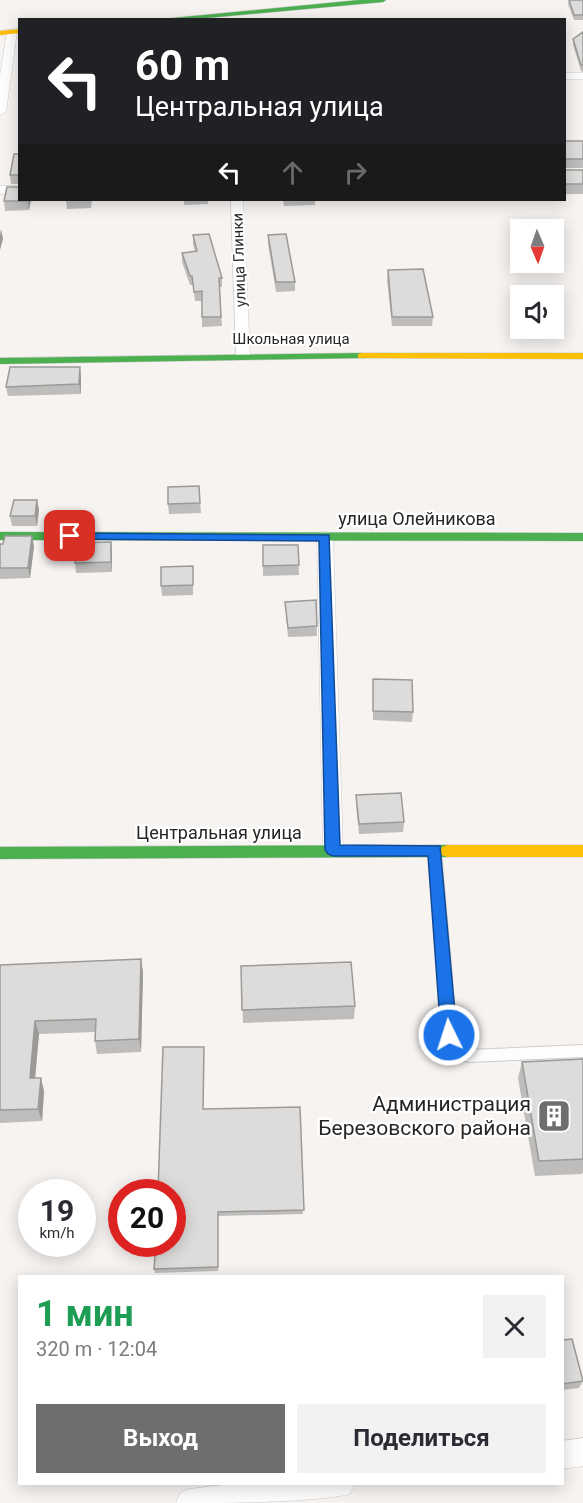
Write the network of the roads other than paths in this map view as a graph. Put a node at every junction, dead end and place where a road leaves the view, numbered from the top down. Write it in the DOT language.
graph roads {
  1 [pos="382,0"];
  2 [pos="273,14"];
  3 [pos="194,18"];
  4 [pos="10,32"];
  5 [pos="566,76"];
  6 [pos="583,76"];
  7 [pos="6,90"];
  8 [pos="0,112"];
  9 [pos="0,190"];
  10 [pos="18,190"];
  11 [pos="237,201"];
  12 [pos="243,356"];
  13 [pos="583,356"];
  14 [pos="0,361"];
  15 [pos="0,536"];
  16 [pos="325,537"];
  17 [pos="583,537"];
  18 [pos="333,850"];
  19 [pos="435,850"];
  20 [pos="583,851"];
  21 [pos="0,853"];
  22 [pos="583,1051"];
  23 [pos="583,1452"];
  24 [pos="564,1455"];
  25 [pos="332,1485"];
  26 [pos="190,1503"];
  1 -- 2 [label="street"];
  2 -- 3 [label="street"];
  4 -- 7 [label="street"];
  5 -- 6 [label="street"];
  7 -- 8 [label="street"];
  9 -- 10 [label="street"];
  11 -- 12 [label="street, улица Глинки"];
  12 -- 13 [label="street, Школьная улица"];
  12 -- 14 [label="street, Школьная улица"];
  15 -- 16 [label="street, улица Олейникова"];
  16 -- 17 [label="street, улица Олейникова"];
  16 -- 18 [label="street"];
  18 -- 19 [label="street, Центральная улица"];
  18 -- 21 [label="street, Центральная улица"];
  19 -- 20 [label="street, Центральная улица"];
  19 -- 22 [label="lane"];
  23 -- 24 [label="street"];
  25 -- 26 [label="street"];
}
